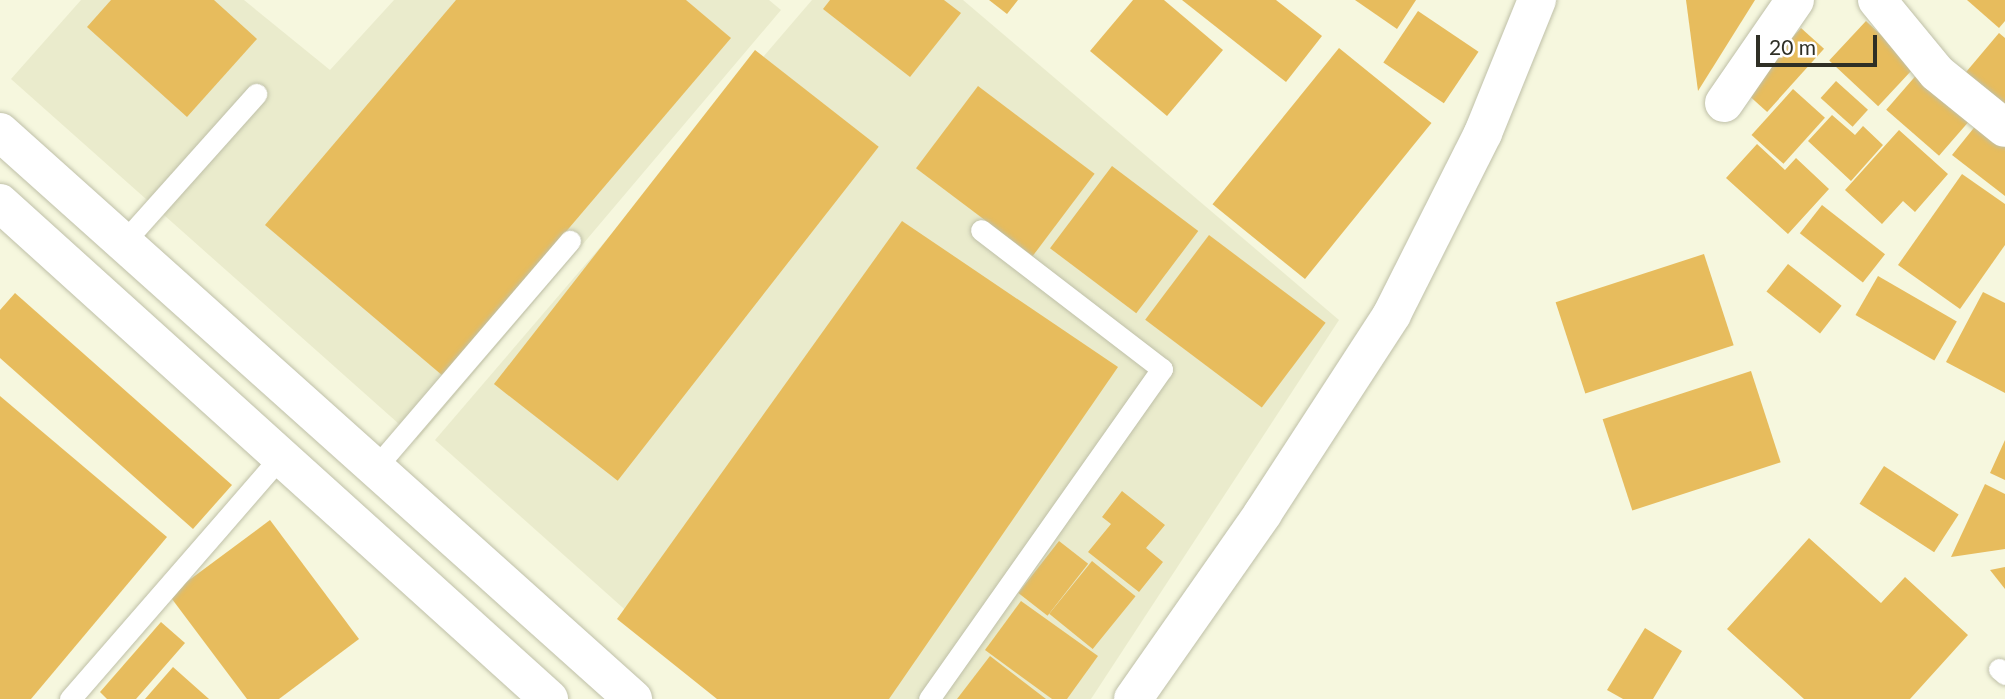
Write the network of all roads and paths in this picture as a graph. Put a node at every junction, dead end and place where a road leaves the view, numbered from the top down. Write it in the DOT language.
graph roads {
  1 [pos="1537,0"];
  2 [pos="1796,0"];
  3 [pos="1877,0"];
  4 [pos="256,94"];
  5 [pos="1724,103"];
  6 [pos="2005,128"];
  7 [pos="0,132"];
  8 [pos="0,203"];
  9 [pos="981,230"];
  10 [pos="570,241"];
  11 [pos="123,243"];
  12 [pos="281,456"];
  13 [pos="376,467"];
  14 [pos="71,699"];
  15 [pos="549,699"];
  16 [pos="634,699"];
  17 [pos="929,699"];
  18 [pos="1133,699"];
  1 -- 18 [label="street"];
  2 -- 5 [label="street"];
  3 -- 6 [label="street"];
  4 -- 11 [label="lane"];
  7 -- 11 [label="street"];
  8 -- 12 [label="street"];
  9 -- 17 [label="lane"];
  10 -- 13 [label="lane"];
  11 -- 13 [label="street"];
  12 -- 14 [label="lane"];
  12 -- 15 [label="street"];
  13 -- 16 [label="street"];
}
